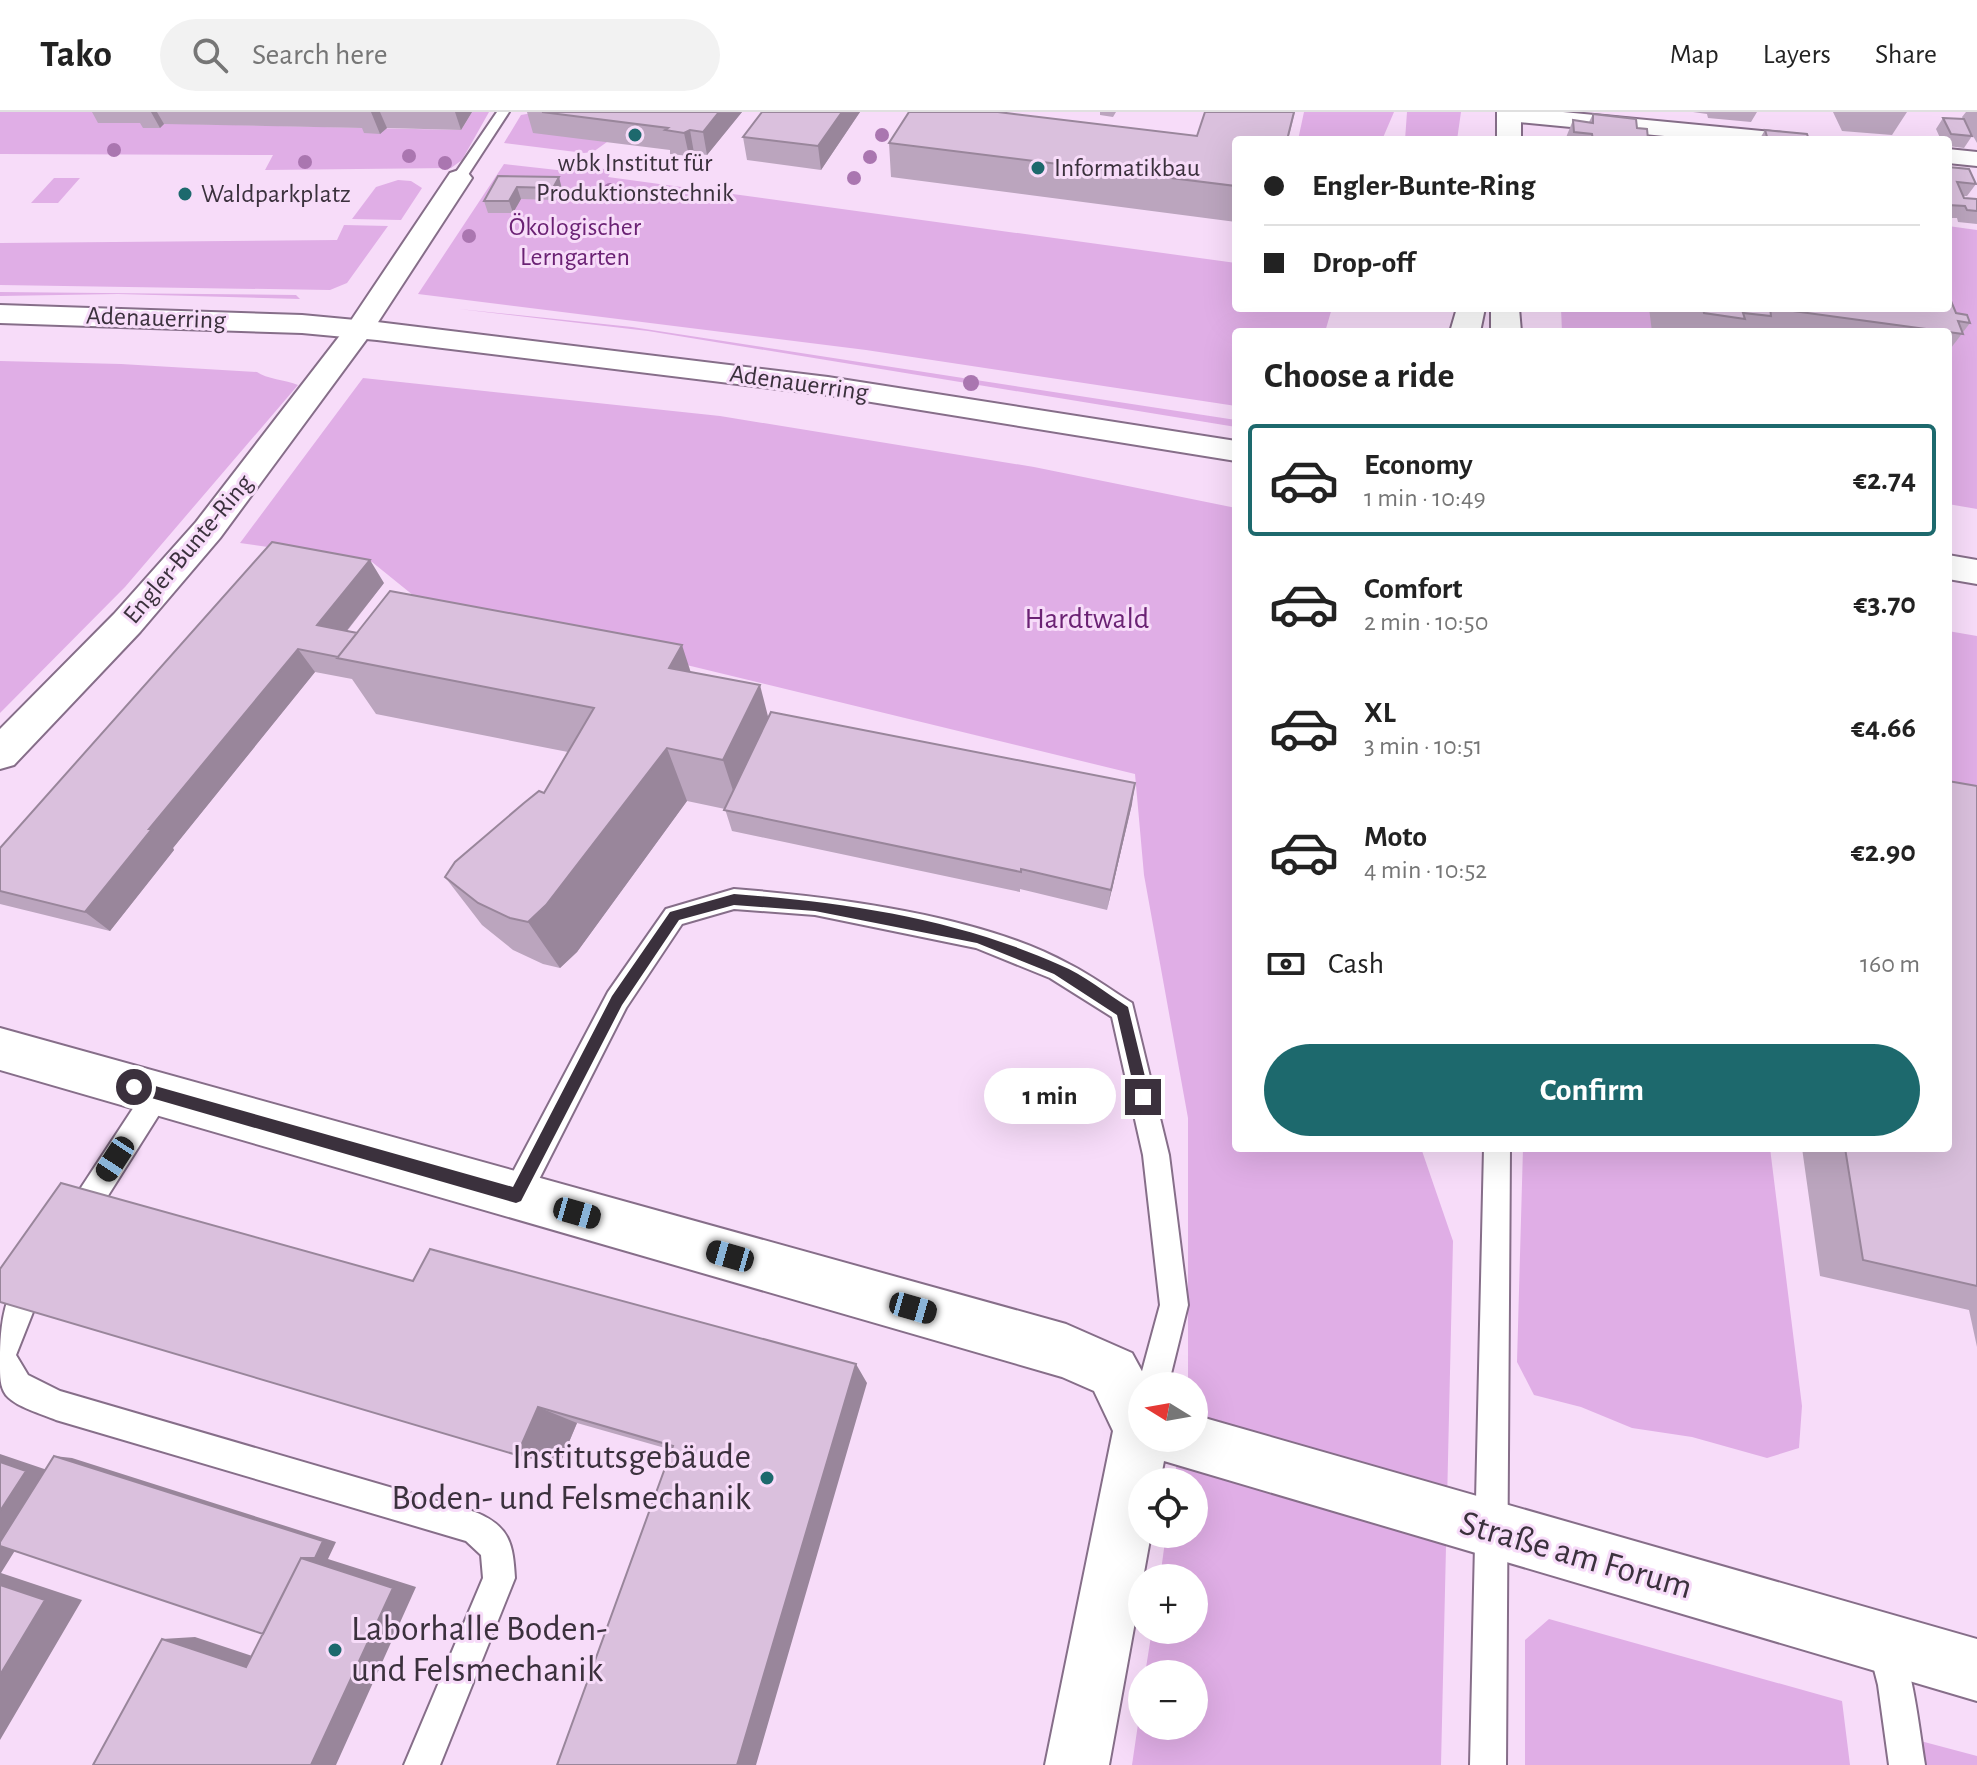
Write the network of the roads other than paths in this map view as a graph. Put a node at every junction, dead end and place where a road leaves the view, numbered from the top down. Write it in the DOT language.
graph roads {
  1 [pos="503,112"];
  2 [pos="1509,113"];
  3 [pos="1509,136"];
  4 [pos="1742,136"];
  5 [pos="1952,156"];
  6 [pos="1977,159"];
  7 [pos="459,178"];
  8 [pos="0,314"];
  9 [pos="359,330"];
  10 [pos="1232,450"];
  11 [pos="1952,568"];
  12 [pos="1977,572"];
  13 [pos="0,754"];
  14 [pos="0,1049"];
  15 [pos="158,1093"];
  16 [pos="1497,1152"];
  17 [pos="516,1195"];
  18 [pos="64,1238"];
  19 [pos="48,1264"];
  20 [pos="0,1357"];
  21 [pos="1157,1372"];
  22 [pos="1128,1401"];
  23 [pos="1208,1447"];
  24 [pos="1137,1452"];
  25 [pos="1491,1530"];
  26 [pos="1884,1643"];
  27 [pos="1977,1670"];
  28 [pos="422,1765"];
  29 [pos="1077,1765"];
  30 [pos="1488,1765"];
  31 [pos="1907,1765"];
  1 -- 7 [label="lane"];
  2 -- 3 [label="street"];
  2 -- 4 [label="street"];
  5 -- 6 [label="street"];
  7 -- 9 [label="street"];
  8 -- 9 [label="street, Adenauerring"];
  9 -- 10 [label="street, Adenauerring"];
  9 -- 13 [label="street, Engler-Bunte-Ring"];
  11 -- 12 [label="street"];
  14 -- 15 [label="street"];
  15 -- 17 [label="street"];
  15 -- 18 [label="lane"];
  16 -- 25 [label="lane"];
  17 -- 21 [label="lane"];
  17 -- 22 [label="street"];
  19 -- 20 [label="lane"];
  20 -- 28 [label="lane"];
  23 -- 25 [label="street, Straße am Forum"];
  24 -- 29 [label="street"];
  25 -- 26 [label="street, Straße am Forum"];
  25 -- 30 [label="lane"];
  26 -- 27 [label="street, Straße am Forum"];
  26 -- 31 [label="lane"];
}
